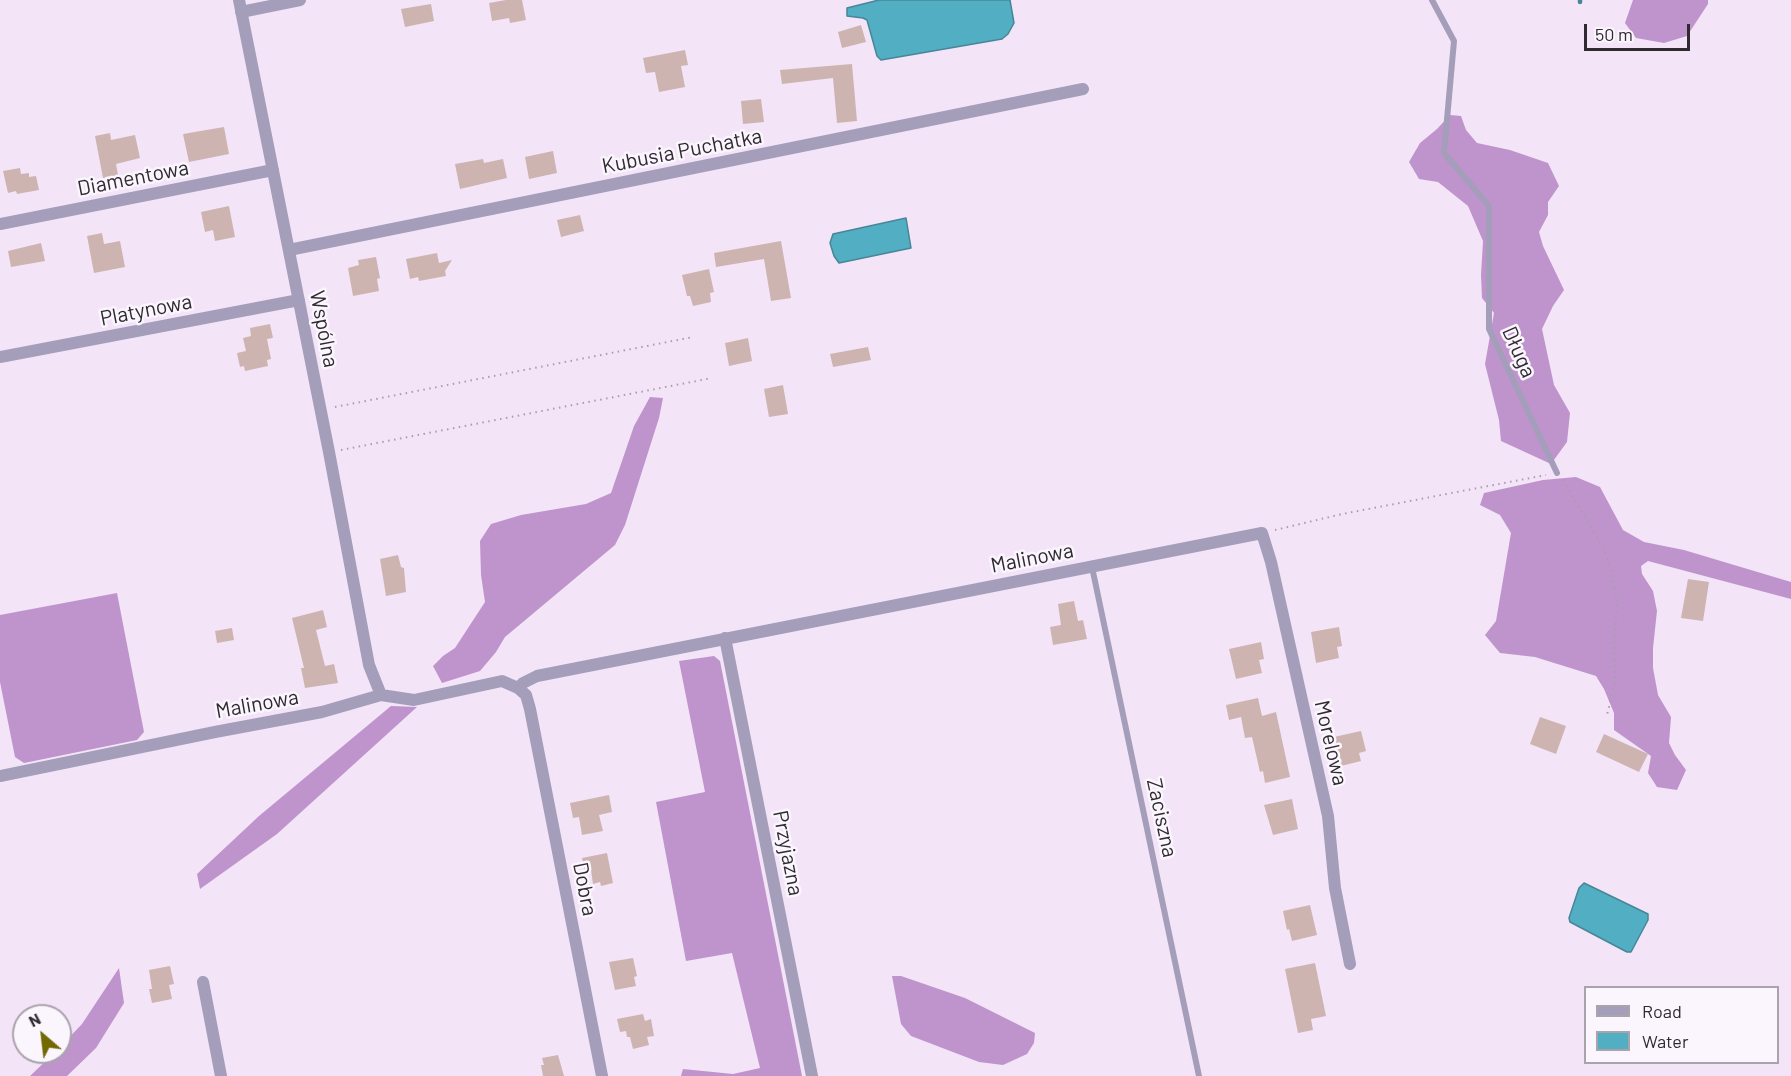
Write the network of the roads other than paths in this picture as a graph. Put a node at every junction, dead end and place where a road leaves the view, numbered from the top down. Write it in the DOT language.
graph roads {
  1 [pos="300,0"];
  2 [pos="1432,0"];
  3 [pos="240,6"];
  4 [pos="1083,89"];
  5 [pos="273,170"];
  6 [pos="0,224"];
  7 [pos="289,250"];
  8 [pos="299,300"];
  9 [pos="0,357"];
  10 [pos="1557,472"];
  11 [pos="1262,533"];
  12 [pos="1092,567"];
  13 [pos="725,638"];
  14 [pos="518,688"];
  15 [pos="381,695"];
  16 [pos="0,776"];
  17 [pos="1350,964"];
  18 [pos="203,982"];
  19 [pos="221,1076"];
  20 [pos="602,1076"];
  21 [pos="812,1076"];
  22 [pos="1199,1076"];
  1 -- 3 [label="street"];
  2 -- 10 [label="lane, Długa"];
  3 -- 5 [label="street, Wspólna"];
  4 -- 7 [label="street, Kubusia Puchatka"];
  5 -- 6 [label="street, Diamentowa"];
  5 -- 7 [label="street, Wspólna"];
  7 -- 8 [label="street, Wspólna"];
  8 -- 9 [label="street, Platynowa"];
  8 -- 15 [label="street, Wspólna"];
  11 -- 12 [label="street, Malinowa"];
  11 -- 17 [label="street, Morelowa"];
  12 -- 13 [label="street, Malinowa"];
  12 -- 22 [label="lane, Zaciszna"];
  13 -- 14 [label="street, Malinowa"];
  13 -- 21 [label="street, Przyjazna"];
  14 -- 15 [label="street, Malinowa"];
  14 -- 20 [label="street, Dobra"];
  15 -- 16 [label="street, Malinowa"];
  18 -- 19 [label="street"];
}
